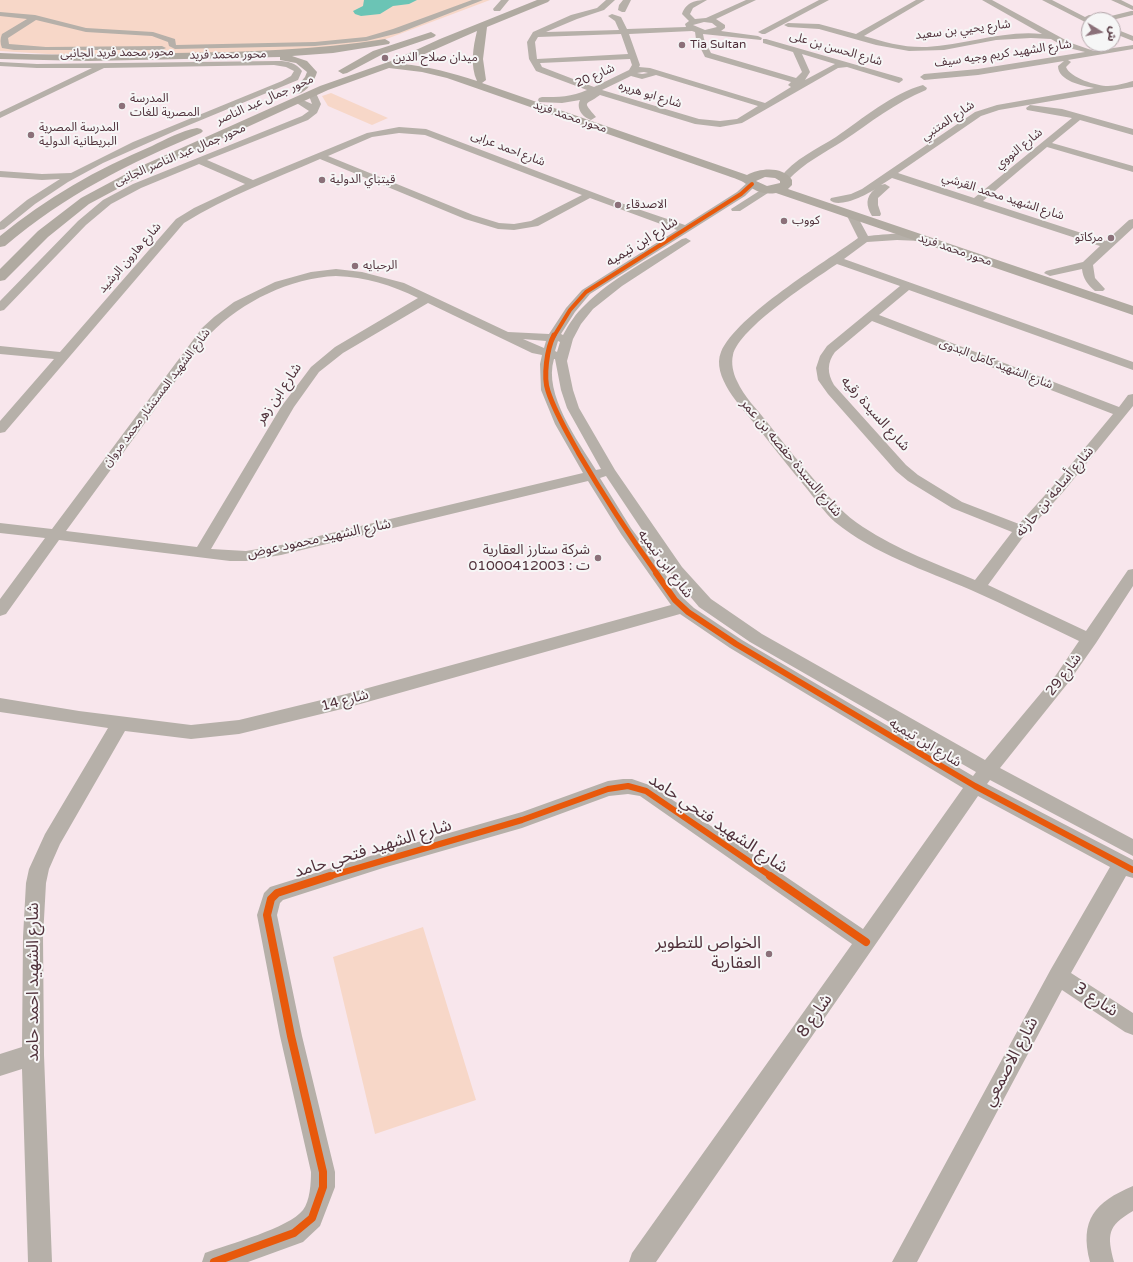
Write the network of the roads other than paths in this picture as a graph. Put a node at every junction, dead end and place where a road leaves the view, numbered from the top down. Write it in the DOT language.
graph roads {
  1 [pos="479,0"];
  2 [pos="521,0"];
  3 [pos="545,0"];
  4 [pos="611,0"];
  5 [pos="627,0"];
  6 [pos="703,0"];
  7 [pos="752,0"];
  8 [pos="758,0"];
  9 [pos="825,0"];
  10 [pos="834,0"];
  11 [pos="913,0"];
  12 [pos="922,0"];
  13 [pos="980,0"];
  14 [pos="986,0"];
  15 [pos="1046,0"];
  16 [pos="1054,0"];
  17 [pos="1115,0"];
  18 [pos="1124,0"];
  19 [pos="501,4"];
  20 [pos="598,11"];
  21 [pos="1133,11"];
  22 [pos="622,12"];
  23 [pos="0,14"];
  24 [pos="807,14"];
  25 [pos="1081,15"];
  26 [pos="1121,15"];
  27 [pos="612,16"];
  28 [pos="1081,16"];
  29 [pos="35,17"];
  30 [pos="1121,17"];
  31 [pos="708,20"];
  32 [pos="52,22"];
  33 [pos="1023,23"];
  34 [pos="483,25"];
  35 [pos="719,25"];
  36 [pos="695,27"];
  37 [pos="864,27"];
  38 [pos="836,28"];
  39 [pos="442,29"];
  40 [pos="1038,30"];
  41 [pos="627,32"];
  42 [pos="710,32"];
  43 [pos="784,32"];
  44 [pos="540,35"];
  45 [pos="854,35"];
  46 [pos="761,36"];
  47 [pos="1048,37"];
  48 [pos="1121,37"];
  49 [pos="1121,39"];
  50 [pos="4,41"];
  51 [pos="174,46"];
  52 [pos="1132,46"];
  53 [pos="429,48"];
  54 [pos="1081,48"];
  55 [pos="1121,48"];
  56 [pos="798,51"];
  57 [pos="308,52"];
  58 [pos="1099,52"];
  59 [pos="0,56"];
  60 [pos="632,56"];
  61 [pos="0,59"];
  62 [pos="1069,59"];
  63 [pos="296,60"];
  64 [pos="541,61"];
  65 [pos="110,63"];
  66 [pos="0,64"];
  67 [pos="283,64"];
  68 [pos="68,65"];
  69 [pos="847,65"];
  70 [pos="386,66"];
  71 [pos="433,67"];
  72 [pos="96,69"];
  73 [pos="1026,69"];
  74 [pos="1042,70"];
  75 [pos="642,73"];
  76 [pos="1056,73"];
  77 [pos="914,76"];
  78 [pos="924,77"];
  79 [pos="903,79"];
  80 [pos="481,80"];
  81 [pos="798,81"];
  82 [pos="1133,84"];
  83 [pos="936,85"];
  84 [pos="923,88"];
  85 [pos="1112,88"];
  86 [pos="1133,88"];
  87 [pos="600,89"];
  88 [pos="312,93"];
  89 [pos="1076,94"];
  90 [pos="297,95"];
  91 [pos="542,100"];
  92 [pos="1059,100"];
  93 [pos="0,105"];
  94 [pos="761,106"];
  95 [pos="1018,107"];
  96 [pos="314,111"];
  97 [pos="1062,112"];
  98 [pos="0,115"];
  99 [pos="236,116"];
  100 [pos="591,117"];
  101 [pos="1078,117"];
  102 [pos="208,126"];
  103 [pos="1133,132"];
  104 [pos="1046,144"];
  105 [pos="110,156"];
  106 [pos="320,156"];
  107 [pos="199,160"];
  108 [pos="127,161"];
  109 [pos="1133,169"];
  110 [pos="766,173"];
  111 [pos="0,174"];
  112 [pos="77,174"];
  113 [pos="896,175"];
  114 [pos="780,178"];
  115 [pos="21,179"];
  116 [pos="0,180"];
  117 [pos="751,182"];
  118 [pos="253,184"];
  119 [pos="52,188"];
  120 [pos="591,194"];
  121 [pos="835,200"];
  122 [pos="975,202"];
  123 [pos="851,214"];
  124 [pos="876,214"];
  125 [pos="1133,222"];
  126 [pos="0,226"];
  127 [pos="686,229"];
  128 [pos="920,238"];
  129 [pos="864,239"];
  130 [pos="0,243"];
  131 [pos="1107,245"];
  132 [pos="838,260"];
  133 [pos="1087,264"];
  134 [pos="1050,273"];
  135 [pos="0,277"];
  136 [pos="908,285"];
  137 [pos="1099,289"];
  138 [pos="427,298"];
  139 [pos="1133,300"];
  140 [pos="0,308"];
  141 [pos="1133,311"];
  142 [pos="871,316"];
  143 [pos="502,335"];
  144 [pos="560,338"];
  145 [pos="0,350"];
  146 [pos="555,355"];
  147 [pos="63,356"];
  148 [pos="1133,366"];
  149 [pos="1133,398"];
  150 [pos="1121,412"];
  151 [pos="0,429"];
  152 [pos="609,471"];
  153 [pos="592,476"];
  154 [pos="0,528"];
  155 [pos="1021,530"];
  156 [pos="56,535"];
  157 [pos="201,552"];
  158 [pos="1133,574"];
  159 [pos="688,585"];
  160 [pos="978,587"];
  161 [pos="669,592"];
  162 [pos="705,603"];
  163 [pos="0,610"];
  164 [pos="685,610"];
  165 [pos="1090,639"];
  166 [pos="0,705"];
  167 [pos="120,724"];
  168 [pos="981,778"];
  169 [pos="1129,861"];
  170 [pos="866,942"];
  171 [pos="1058,976"];
  172 [pos="1133,1025"];
  173 [pos="33,1055"];
  174 [pos="0,1065"];
  175 [pos="1133,1198"];
  176 [pos="40,1262"];
  177 [pos="214,1262"];
  178 [pos="641,1262"];
  179 [pos="904,1262"];
  180 [pos="1102,1262"];
  1 -- 51 [label="street"];
  2 -- 19 [label="main road, محور جمال عبد الناصر"];
  3 -- 34 [label="main road, محور جمال عبد الناصر"];
  4 -- 20 [label="street"];
  5 -- 22 [label="street"];
  6 -- 36 [label="street"];
  7 -- 31 [label="street"];
  8 -- 35 [label="street"];
  9 -- 46 [label="street, شارع الحسن بن على"];
  10 -- 24 [label="street, شارع الحسن بن على"];
  11 -- 37 [label="street"];
  12 -- 45 [label="street"];
  13 -- 33 [label="street"];
  14 -- 40 [label="street"];
  15 -- 28 [label="street"];
  16 -- 25 [label="street"];
  17 -- 21 [label="street"];
  18 -- 21 [label="street"];
  19 -- 90 [label="main road, محور جمال عبد الناصر"];
  20 -- 22 [label="street"];
  20 -- 27 [label="street"];
  20 -- 44 [label="street"];
  21 -- 26 [label="street"];
  21 -- 30 [label="street"];
  22 -- 27 [label="street"];
  22 -- 41 [label="street"];
  23 -- 29 [label="street"];
  24 -- 38 [label="street, شارع يحيي بن سعيد"];
  24 -- 43 [label="street, شارع الحسن بن على"];
  27 -- 41 [label="street"];
  29 -- 32 [label="street"];
  29 -- 50 [label="street"];
  31 -- 35 [label="street, شارع الحسن بن على"];
  31 -- 36 [label="street"];
  32 -- 50 [label="street"];
  32 -- 51 [label="street"];
  33 -- 40 [label="street"];
  33 -- 45 [label="street, شارع يحيي بن سعيد"];
  34 -- 53 [label="main road, محور جمال عبد الناصر"];
  34 -- 80 [label="main road"];
  35 -- 42 [label="street"];
  35 -- 46 [label="street, شارع الحسن بن على"];
  36 -- 41 [label="street"];
  36 -- 42 [label="street, شارع الحسن بن على"];
  36 -- 81 [label="street"];
  37 -- 38 [label="street"];
  37 -- 45 [label="street"];
  38 -- 45 [label="street, شارع يحيي بن سعيد"];
  39 -- 57 [label="main road, محور محمد فريد"];
  40 -- 47 [label="street"];
  40 -- 54 [label="street"];
  41 -- 44 [label="street"];
  41 -- 60 [label="street"];
  41 -- 75 [label="street"];
  42 -- 46 [label="street, شارع الحسن بن على"];
  43 -- 45 [label="street, شارع يحيي بن سعيد"];
  43 -- 46 [label="street, شارع يحيي بن سعيد"];
  43 -- 79 [label="street, شارع الحسن بن على"];
  44 -- 64 [label="street"];
  44 -- 87 [label="street, شارع ابو هريره"];
  45 -- 47 [label="street, شارع يحيي بن سعيد"];
  46 -- 56 [label="street, شارع الحسن بن على"];
  47 -- 62 [label="street"];
  48 -- 52 [label="street"];
  49 -- 52 [label="street"];
  50 -- 51 [label="street"];
  52 -- 55 [label="street, شارع الشهيد كريم وجيه سيف"];
  52 -- 62 [label="street, شارع الشهيد كريم وجيه سيف"];
  53 -- 70 [label="main road, محور جمال عبد الناصر"];
  53 -- 71 [label="main road"];
  56 -- 69 [label="street, شارع الحسن بن على"];
  56 -- 81 [label="street"];
  57 -- 59 [label="main road, محور محمد فريد"];
  57 -- 63 [label="main road"];
  58 -- 62 [label="street, شارع الشهيد كريم وجيه سيف"];
  60 -- 64 [label="street"];
  60 -- 75 [label="street"];
  61 -- 68 [label="main road, محور محمد فريد"];
  62 -- 73 [label="street, شارع الشهيد كريم وجيه سيف"];
  62 -- 78 [label="street, شارع الشهيد كريم وجيه سيف"];
  62 -- 85 [label="street"];
  63 -- 65 [label="main road, محور محمد فريد"];
  63 -- 67 [label="main road"];
  63 -- 90 [label="main road"];
  64 -- 87 [label="street, شارع ابو هريره"];
  65 -- 67 [label="street, محور محمد فريد الجانبى"];
  65 -- 68 [label="main road, محور محمد فريد"];
  65 -- 72 [label="street"];
  66 -- 68 [label="street, محور محمد فريد الجانبى"];
  67 -- 105 [label="street, محور جمال عبد الناصر الجانبى"];
  68 -- 72 [label="street, محور محمد فريد الجانبى"];
  68 -- 93 [label="street"];
  69 -- 79 [label="street, شارع الحسن بن على"];
  69 -- 94 [label="street, شارع ابو هريره"];
  70 -- 71 [label="main road, محور محمد فريد"];
  70 -- 88 [label="main road, محور جمال عبد الناصر"];
  71 -- 80 [label="main road, محور محمد فريد"];
  71 -- 117 [label="main road, محور محمد فريد"];
  72 -- 98 [label="street"];
  73 -- 74 [label="street"];
  73 -- 83 [label="street, شارع الشهيد كريم وجيه سيف"];
  75 -- 87 [label="street, شارع 20"];
  75 -- 94 [label="street"];
  76 -- 89 [label="street"];
  77 -- 78 [label="street, شارع الشهيد كريم وجيه سيف"];
  78 -- 84 [label="street"];
  79 -- 84 [label="street"];
  79 -- 114 [label="street"];
  80 -- 91 [label="main road, محور محمد فريد"];
  81 -- 94 [label="street, شارع ابو هريره"];
  82 -- 85 [label="street, شارع المتنبي"];
  84 -- 114 [label="street"];
  85 -- 89 [label="street, شارع المتنبي"];
  86 -- 92 [label="street, شارع المتنبي"];
  87 -- 91 [label="street, شارع 20"];
  87 -- 94 [label="street, شارع ابو هريره"];
  87 -- 100 [label="street, شارع 20"];
  88 -- 90 [label="main road, محور جمال عبد الناصر"];
  88 -- 96 [label="street"];
  89 -- 113 [label="street, شارع المتنبي"];
  90 -- 96 [label="street"];
  90 -- 99 [label="main road, محور جمال عبد الناصر"];
  90 -- 135 [label="main road, محور جمال عبد الناصر"];
  91 -- 100 [label="main road, محور محمد فريد"];
  92 -- 95 [label="street, شارع المتنبي"];
  92 -- 97 [label="street"];
  95 -- 97 [label="street, شارع النووي"];
  95 -- 113 [label="street, شارع المتنبي"];
  96 -- 107 [label="street, محور جمال عبد الناصر الجانبى"];
  97 -- 101 [label="street, شارع النووي"];
  100 -- 110 [label="main road, محور محمد فريد"];
  101 -- 103 [label="street, شارع النووي"];
  101 -- 104 [label="street, شارع النووي"];
  102 -- 108 [label="main road, محور جمال عبد الناصر"];
  104 -- 109 [label="street"];
  104 -- 122 [label="street, شارع النووي"];
  105 -- 108 [label="main road"];
  105 -- 112 [label="street, محور جمال عبد الناصر الجانبى"];
  106 -- 118 [label="street, شارع هارون الرشيد"];
  106 -- 120 [label="street, شارع احمد عرابى"];
  106 -- 120 [label="street"];
  107 -- 118 [label="street"];
  107 -- 140 [label="street, محور جمال عبد الناصر الجانبى"];
  108 -- 130 [label="main road, محور جمال عبد الناصر"];
  110 -- 114 [label="main road, محور محمد فريد"];
  110 -- 117 [label="main road"];
  111 -- 115 [label="street"];
  112 -- 115 [label="street"];
  112 -- 119 [label="street, محور جمال عبد الناصر الجانبى"];
  113 -- 121 [label="street, شارع المتنبي"];
  113 -- 122 [label="street, شارع الشهيد محمد القرشي"];
  113 -- 124 [label="street, شارع المتنبي"];
  114 -- 117 [label="main road, محور محمد فريد"];
  114 -- 121 [label="main road, محور محمد فريد"];
  114 -- 123 [label="main road, محور محمد فريد"];
  114 -- 144 [label="street, شارع ابن تيميه"];
  115 -- 116 [label="street"];
  115 -- 119 [label="street"];
  117 -- 127 [label="street, شارع ابن تيميه"];
  118 -- 147 [label="street, شارع هارون الرشيد"];
  119 -- 126 [label="street, محور جمال عبد الناصر الجانبى"];
  120 -- 127 [label="street, شارع احمد عرابى"];
  121 -- 124 [label="main road, محور محمد فريد"];
  122 -- 131 [label="street, شارع الشهيد محمد القرشي"];
  123 -- 128 [label="main road, محور محمد فريد"];
  123 -- 129 [label="street"];
  124 -- 134 [label="main road, محور محمد فريد"];
  125 -- 131 [label="street"];
  127 -- 144 [label="street, شارع ابن تيميه"];
  128 -- 129 [label="street"];
  128 -- 141 [label="main road, محور محمد فريد"];
  129 -- 132 [label="street, شارع السيدة حفصه بن عمر"];
  131 -- 133 [label="street"];
  132 -- 136 [label="street"];
  132 -- 160 [label="street, شارع السيدة حفصه بن عمر"];
  133 -- 134 [label="street"];
  133 -- 137 [label="street"];
  134 -- 137 [label="main road, محور محمد فريد"];
  136 -- 142 [label="street, شارع السيدة رقيه"];
  136 -- 148 [label="street"];
  137 -- 139 [label="main road, محور محمد فريد"];
  138 -- 143 [label="street, شارع الشهيد المستشار محمد مروان"];
  138 -- 156 [label="street, شارع الشهيد المستشار محمد مروان"];
  138 -- 157 [label="street, شارع ابن زهر"];
  142 -- 150 [label="street, شارع الشهيد كامل البدوى"];
  142 -- 155 [label="street, شارع السيدة رقيه"];
  143 -- 144 [label="street, شارع الشهيد المستشار محمد مروان"];
  143 -- 146 [label="street, شارع الشهيد المستشار محمد مروان"];
  144 -- 146 [label="street, شارع ابن تيميه"];
  145 -- 147 [label="street"];
  146 -- 152 [label="street, شارع ابن تيميه"];
  146 -- 153 [label="street, شارع ابن تيميه"];
  147 -- 151 [label="street, شارع هارون الرشيد"];
  149 -- 150 [label="street, شارع أسامة بن حارثه"];
  150 -- 155 [label="street, شارع أسامة بن حارثه"];
  152 -- 153 [label="street, شارع الشهيد محمود عوض"];
  152 -- 159 [label="street, شارع ابن تيميه"];
  153 -- 157 [label="street, شارع الشهيد محمود عوض"];
  153 -- 161 [label="street, شارع ابن تيميه"];
  154 -- 156 [label="street, شارع الشهيد محمود عوض"];
  155 -- 160 [label="street, شارع أسامة بن حارثه"];
  156 -- 157 [label="street, شارع الشهيد محمود عوض"];
  156 -- 163 [label="street, شارع الشهيد المستشار محمد مروان"];
  158 -- 165 [label="street, شارع 29"];
  159 -- 161 [label="street"];
  159 -- 162 [label="street, شارع ابن تيميه"];
  160 -- 165 [label="street, شارع السيدة حفصه بن عمر"];
  161 -- 164 [label="street, شارع ابن تيميه"];
  162 -- 164 [label="street, شارع 14"];
  162 -- 168 [label="street, شارع ابن تيميه"];
  164 -- 167 [label="street, شارع 14"];
  164 -- 168 [label="street, شارع ابن تيميه"];
  165 -- 168 [label="street, شارع 29"];
  166 -- 167 [label="street, شارع 14"];
  167 -- 173 [label="street, شارع الشهيد احمد حامد"];
  168 -- 169 [label="street, شارع ابن تيميه"];
  168 -- 169 [label="street, شارع ابن تيميه"];
  168 -- 170 [label="street, شارع 8"];
  169 -- 171 [label="street, شارع الاصمعي"];
  170 -- 177 [label="street, شارع الشهيد فتحي حامد"];
  170 -- 178 [label="street, شارع 8"];
  171 -- 172 [label="street, شارع 3"];
  171 -- 179 [label="street, شارع الاصمعي"];
  173 -- 174 [label="street"];
  173 -- 176 [label="street, شارع الشهيد احمد حامد"];
  175 -- 180 [label="street"];
}
